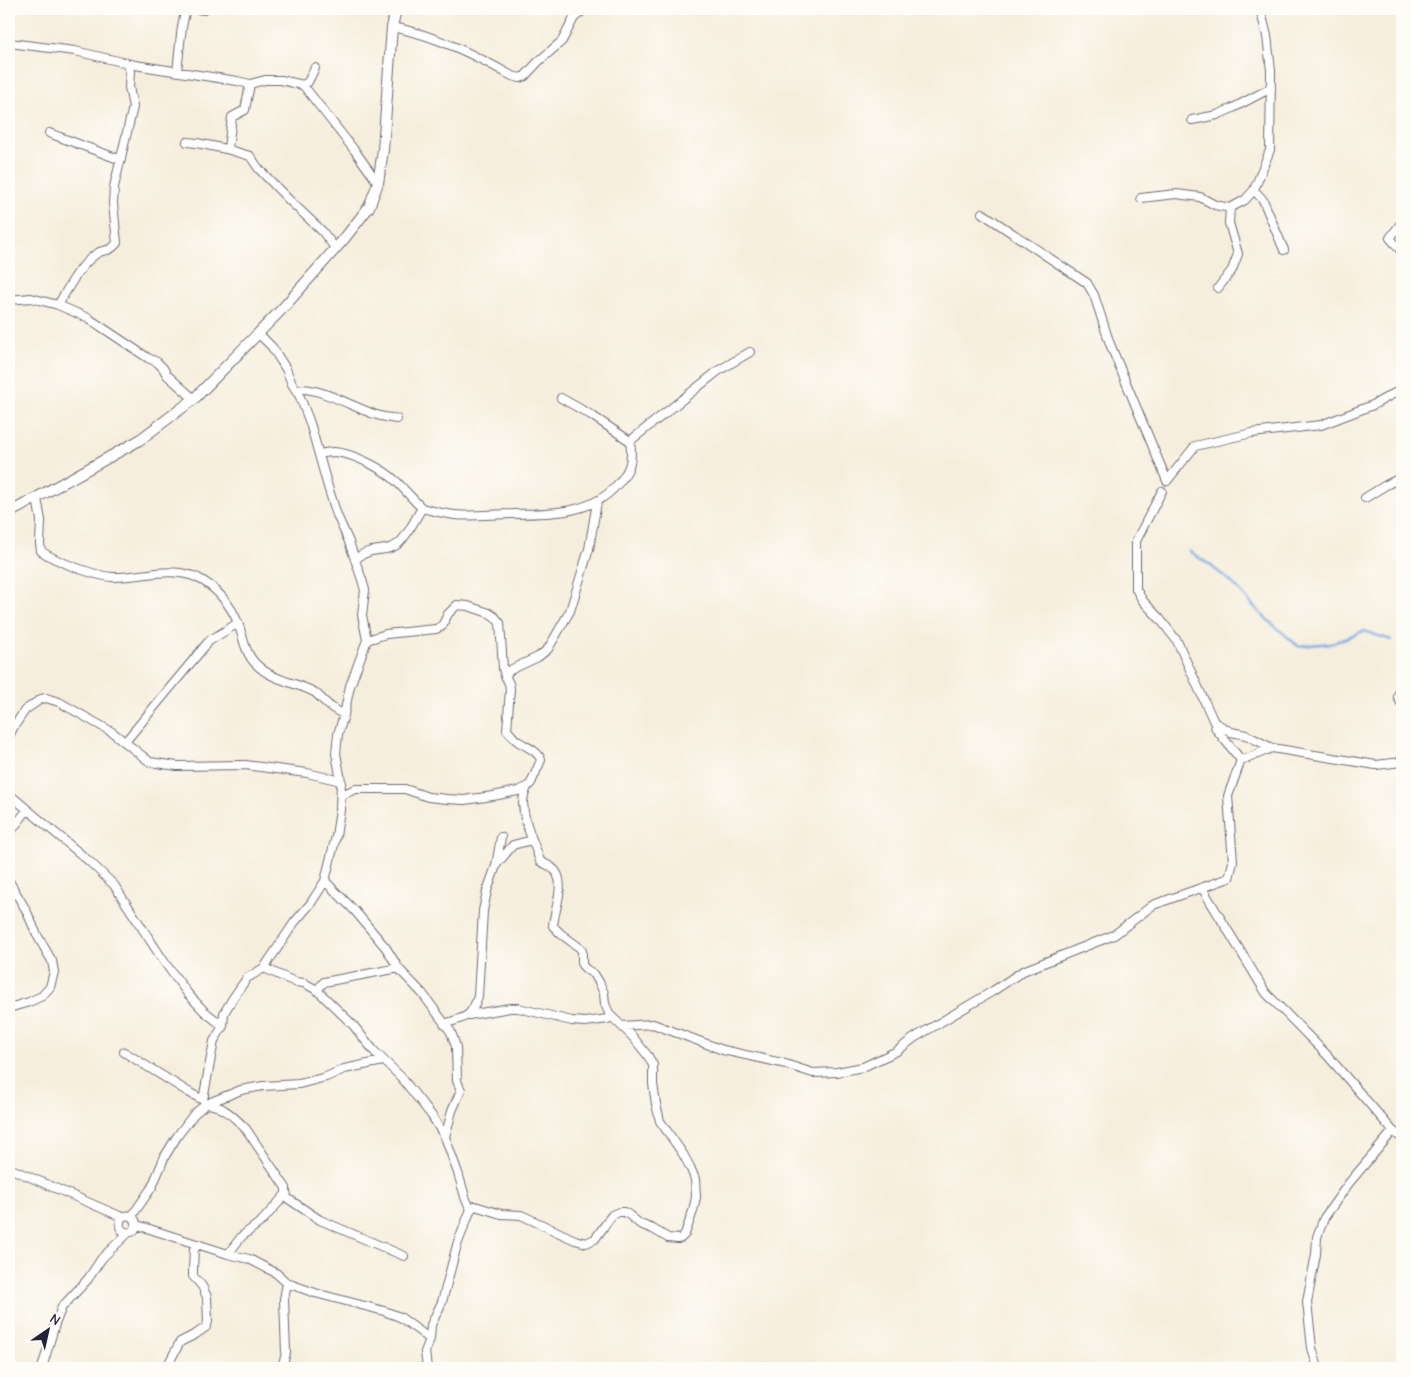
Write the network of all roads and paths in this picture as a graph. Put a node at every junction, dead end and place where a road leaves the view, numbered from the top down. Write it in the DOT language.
graph roads {
  1 [pos="197,9"];
  2 [pos="205,9"];
  3 [pos="396,9"];
  4 [pos="584,9"];
  5 [pos="1257,9"];
  6 [pos="184,10"];
  7 [pos="392,27"];
  8 [pos="9,43"];
  9 [pos="125,62"];
  10 [pos="315,68"];
  11 [pos="177,71"];
  12 [pos="250,84"];
  13 [pos="303,85"];
  14 [pos="1271,88"];
  15 [pos="1192,120"];
  16 [pos="48,133"];
  17 [pos="187,142"];
  18 [pos="228,149"];
  19 [pos="121,160"];
  20 [pos="378,183"];
  21 [pos="1254,190"];
  22 [pos="1141,198"];
  23 [pos="1230,208"];
  24 [pos="982,213"];
  25 [pos="1402,222"];
  26 [pos="336,249"];
  27 [pos="1284,250"];
  28 [pos="1402,252"];
  29 [pos="1218,288"];
  30 [pos="9,300"];
  31 [pos="58,305"];
  32 [pos="258,333"];
  33 [pos="750,352"];
  34 [pos="1402,390"];
  35 [pos="300,397"];
  36 [pos="561,398"];
  37 [pos="194,399"];
  38 [pos="397,419"];
  39 [pos="630,441"];
  40 [pos="319,454"];
  41 [pos="1402,477"];
  42 [pos="1162,491"];
  43 [pos="1366,498"];
  44 [pos="37,499"];
  45 [pos="597,502"];
  46 [pos="422,508"];
  47 [pos="9,513"];
  48 [pos="355,560"];
  49 [pos="238,623"];
  50 [pos="367,640"];
  51 [pos="505,676"];
  52 [pos="1402,682"];
  53 [pos="1402,705"];
  54 [pos="344,715"];
  55 [pos="1214,722"];
  56 [pos="9,737"];
  57 [pos="125,742"];
  58 [pos="1272,748"];
  59 [pos="1241,760"];
  60 [pos="1402,762"];
  61 [pos="341,781"];
  62 [pos="526,787"];
  63 [pos="9,794"];
  64 [pos="341,795"];
  65 [pos="27,810"];
  66 [pos="9,834"];
  67 [pos="501,837"];
  68 [pos="532,840"];
  69 [pos="496,866"];
  70 [pos="9,881"];
  71 [pos="325,882"];
  72 [pos="1202,888"];
  73 [pos="264,968"];
  74 [pos="399,968"];
  75 [pos="317,990"];
  76 [pos="9,1008"];
  77 [pos="469,1015"];
  78 [pos="610,1015"];
  79 [pos="444,1024"];
  80 [pos="222,1026"];
  81 [pos="622,1026"];
  82 [pos="124,1052"];
  83 [pos="384,1061"];
  84 [pos="207,1103"];
  85 [pos="1393,1130"];
  86 [pos="445,1137"];
  87 [pos="1402,1138"];
  88 [pos="9,1168"];
  89 [pos="286,1188"];
  90 [pos="471,1209"];
  91 [pos="132,1216"];
  92 [pos="122,1217"];
  93 [pos="137,1225"];
  94 [pos="128,1233"];
  95 [pos="198,1244"];
  96 [pos="228,1254"];
  97 [pos="404,1256"];
  98 [pos="287,1283"];
  99 [pos="430,1339"];
  100 [pos="42,1368"];
  101 [pos="168,1368"];
  102 [pos="282,1368"];
  103 [pos="427,1368"];
  104 [pos="1318,1368"];
  1 -- 2 [label="street"];
  3 -- 7 [label="main road"];
  4 -- 7 [label="street"];
  5 -- 14 [label="street"];
  6 -- 11 [label="street"];
  7 -- 20 [label="main road"];
  8 -- 9 [label="street"];
  9 -- 11 [label="street"];
  9 -- 19 [label="street"];
  10 -- 13 [label="street"];
  11 -- 12 [label="street"];
  12 -- 13 [label="street"];
  12 -- 18 [label="street"];
  13 -- 20 [label="street"];
  14 -- 15 [label="street"];
  14 -- 21 [label="street"];
  16 -- 19 [label="street"];
  17 -- 18 [label="street"];
  18 -- 26 [label="street"];
  19 -- 31 [label="street"];
  20 -- 26 [label="main road"];
  21 -- 23 [label="street"];
  21 -- 27 [label="street"];
  22 -- 23 [label="street"];
  23 -- 29 [label="street"];
  24 -- 34 [label="street"];
  25 -- 28 [label="street"];
  26 -- 32 [label="main road"];
  30 -- 31 [label="street"];
  31 -- 37 [label="street"];
  32 -- 35 [label="street"];
  32 -- 37 [label="main road"];
  33 -- 39 [label="street"];
  35 -- 38 [label="street"];
  35 -- 40 [label="street"];
  36 -- 39 [label="street"];
  37 -- 44 [label="main road"];
  39 -- 45 [label="street"];
  40 -- 46 [label="street"];
  40 -- 48 [label="street"];
  41 -- 43 [label="street"];
  42 -- 55 [label="street"];
  44 -- 47 [label="main road"];
  44 -- 49 [label="street"];
  45 -- 46 [label="street"];
  45 -- 51 [label="street"];
  46 -- 48 [label="street"];
  48 -- 50 [label="street"];
  49 -- 54 [label="street"];
  49 -- 57 [label="street"];
  50 -- 51 [label="street"];
  50 -- 54 [label="street"];
  51 -- 62 [label="street"];
  52 -- 53 [label="street"];
  54 -- 61 [label="street"];
  55 -- 58 [label="street"];
  55 -- 59 [label="street"];
  56 -- 57 [label="street"];
  57 -- 61 [label="street"];
  58 -- 59 [label="street"];
  58 -- 60 [label="street"];
  59 -- 72 [label="street"];
  61 -- 64 [label="street"];
  62 -- 64 [label="street"];
  62 -- 68 [label="street"];
  63 -- 65 [label="street"];
  64 -- 71 [label="street"];
  65 -- 66 [label="street"];
  65 -- 80 [label="street"];
  67 -- 69 [label="street"];
  68 -- 69 [label="street"];
  68 -- 78 [label="street"];
  69 -- 77 [label="street"];
  70 -- 76 [label="street"];
  71 -- 73 [label="street"];
  71 -- 74 [label="street"];
  72 -- 81 [label="street"];
  72 -- 85 [label="street"];
  73 -- 75 [label="street"];
  73 -- 80 [label="street"];
  74 -- 75 [label="street"];
  74 -- 79 [label="street"];
  75 -- 83 [label="street"];
  77 -- 78 [label="street"];
  77 -- 79 [label="street"];
  78 -- 81 [label="street"];
  79 -- 86 [label="street"];
  80 -- 84 [label="street"];
  81 -- 90 [label="street"];
  82 -- 84 [label="street"];
  83 -- 84 [label="street"];
  83 -- 86 [label="street"];
  84 -- 89 [label="street"];
  84 -- 91 [label="street"];
  85 -- 87 [label="street"];
  85 -- 104 [label="street"];
  86 -- 90 [label="street"];
  88 -- 92 [label="street"];
  89 -- 96 [label="street"];
  89 -- 97 [label="street"];
  90 -- 99 [label="street"];
  91 -- 92 [label="street"];
  91 -- 93 [label="street"];
  92 -- 94 [label="street"];
  93 -- 94 [label="street"];
  93 -- 95 [label="street"];
  94 -- 100 [label="street"];
  95 -- 96 [label="street"];
  95 -- 101 [label="street"];
  96 -- 98 [label="street"];
  98 -- 99 [label="street"];
  98 -- 102 [label="street"];
  99 -- 103 [label="street"];
}
